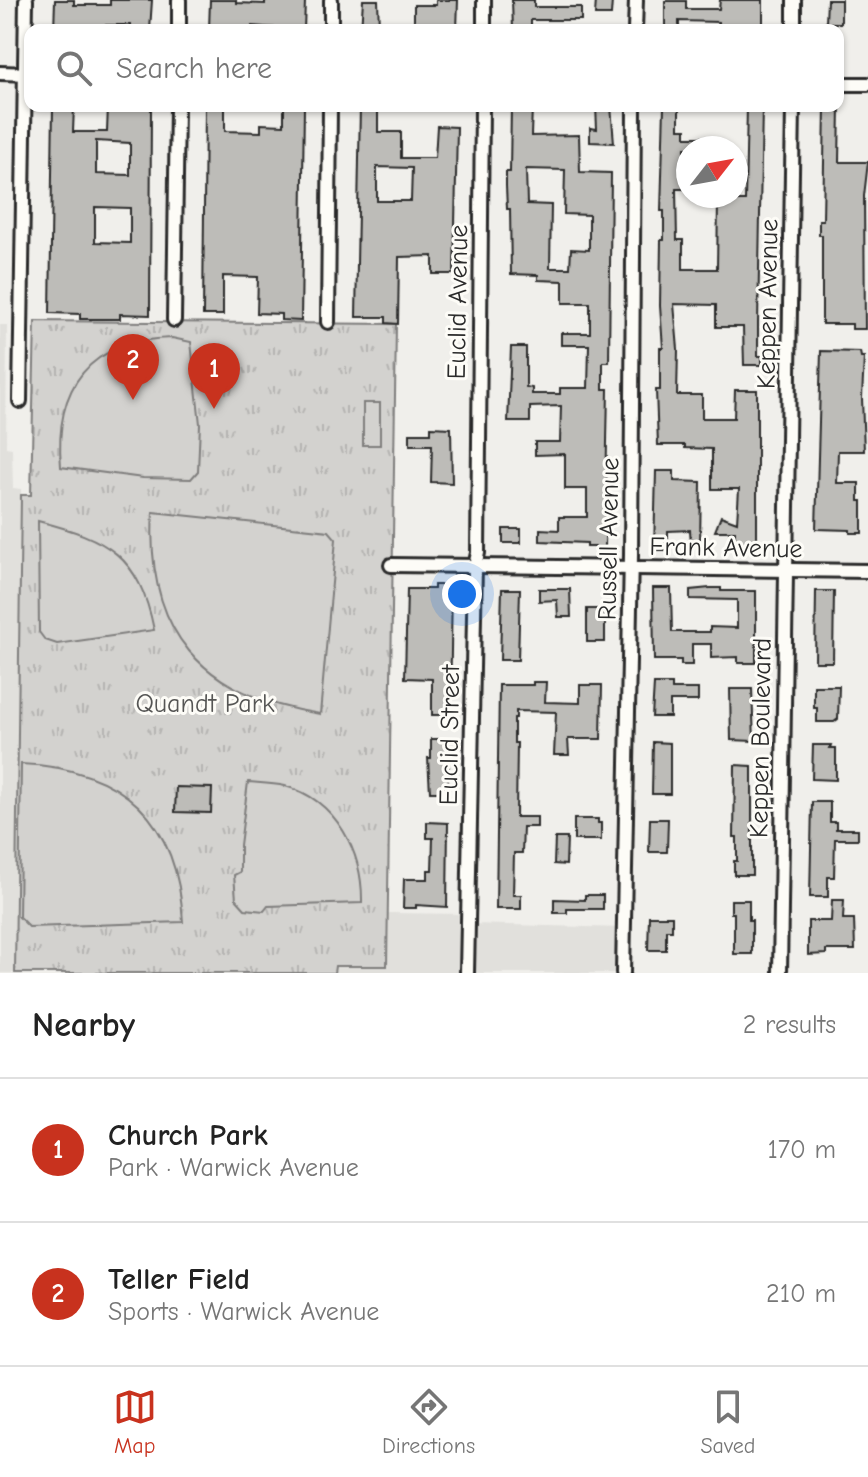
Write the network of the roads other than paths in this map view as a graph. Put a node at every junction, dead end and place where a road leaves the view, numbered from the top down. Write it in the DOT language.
graph roads {
  1 [pos="26,0"];
  2 [pos="179,0"];
  3 [pos="331,0"];
  4 [pos="484,0"];
  5 [pos="636,0"];
  6 [pos="794,0"];
  7 [pos="26,24"];
  8 [pos="179,24"];
  9 [pos="331,24"];
  10 [pos="484,24"];
  11 [pos="635,24"];
  12 [pos="794,24"];
  13 [pos="0,73"];
  14 [pos="24,74"];
  15 [pos="844,84"];
  16 [pos="868,84"];
  17 [pos="26,112"];
  18 [pos="177,112"];
  19 [pos="330,112"];
  20 [pos="482,112"];
  21 [pos="634,112"];
  22 [pos="793,112"];
  23 [pos="174,320"];
  24 [pos="328,322"];
  25 [pos="20,401"];
  26 [pos="478,498"];
  27 [pos="786,503"];
  28 [pos="391,565"];
  29 [pos="475,566"];
  30 [pos="631,568"];
  31 [pos="786,571"];
  32 [pos="868,571"];
  33 [pos="467,973"];
  34 [pos="623,973"];
  35 [pos="780,973"];
  1 -- 7 [label="street"];
  2 -- 8 [label="street"];
  3 -- 9 [label="street"];
  4 -- 10 [label="street"];
  5 -- 11 [label="street"];
  6 -- 12 [label="street"];
  13 -- 14 [label="street"];
  15 -- 16 [label="street"];
  17 -- 25 [label="street"];
  18 -- 23 [label="street"];
  19 -- 24 [label="street"];
  20 -- 26 [label="street, Euclid Avenue"];
  21 -- 30 [label="street, Russell Avenue"];
  22 -- 27 [label="street, Keppen Avenue"];
  26 -- 29 [label="street, Euclid Street"];
  27 -- 31 [label="street, Keppen Boulevard"];
  28 -- 29 [label="street, Frank Avenue"];
  29 -- 30 [label="street, Frank Avenue"];
  29 -- 33 [label="street, Euclid Street"];
  30 -- 31 [label="street, Frank Avenue"];
  30 -- 34 [label="street, Russell Avenue"];
  31 -- 32 [label="street, Frank Avenue"];
  31 -- 35 [label="street, Keppen Boulevard"];
}
